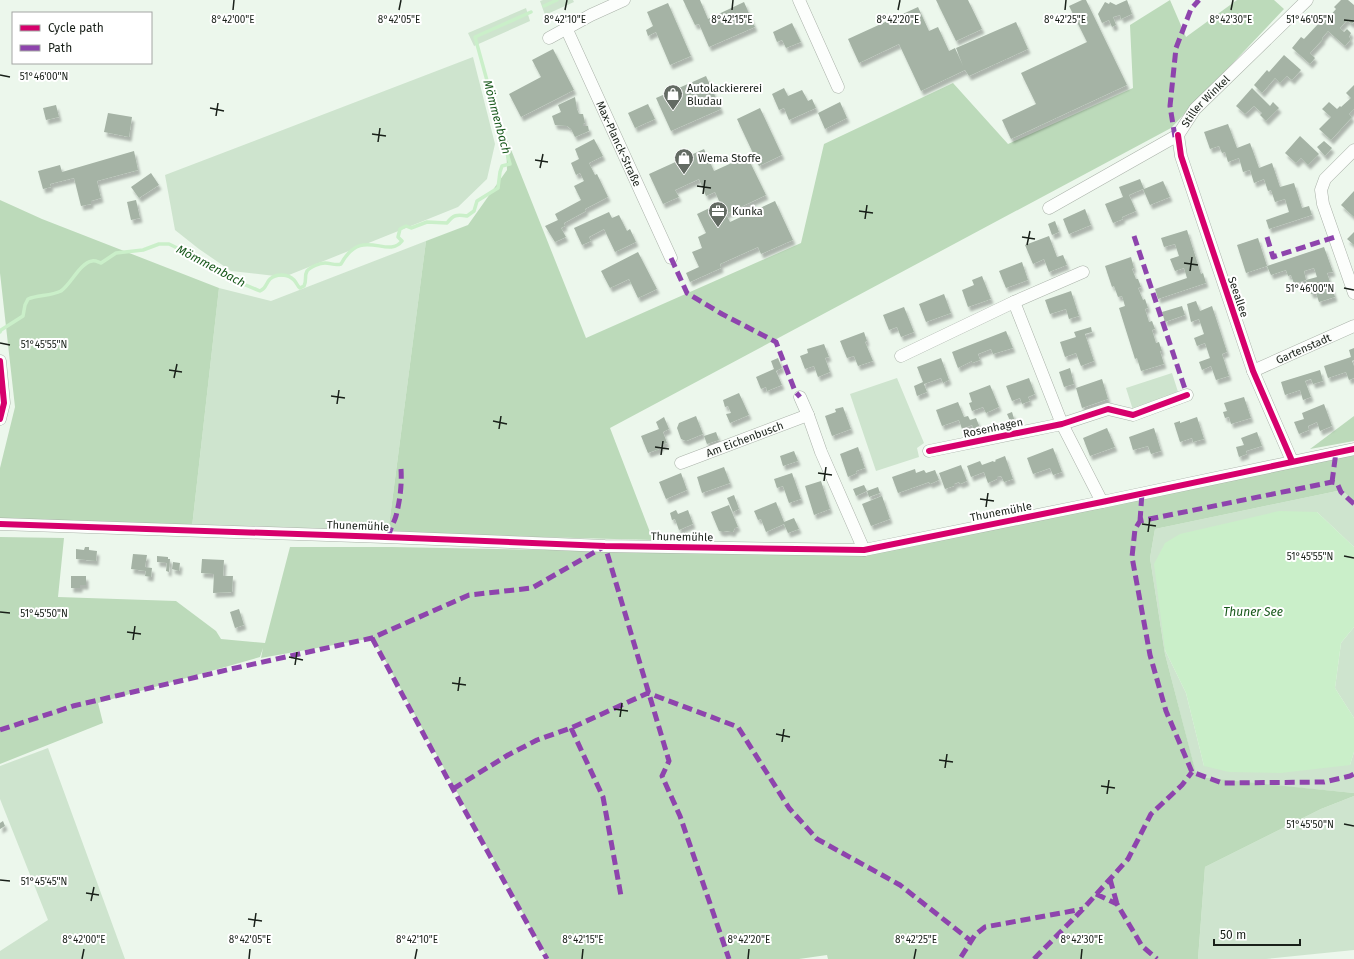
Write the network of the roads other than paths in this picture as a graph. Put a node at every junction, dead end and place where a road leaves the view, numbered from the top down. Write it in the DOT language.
graph roads {
  1 [pos="624,0"];
  2 [pos="799,0"];
  3 [pos="1307,0"];
  4 [pos="567,30"];
  5 [pos="549,38"];
  6 [pos="838,87"];
  7 [pos="1178,135"];
  8 [pos="1354,150"];
  9 [pos="1049,208"];
  10 [pos="671,258"];
  11 [pos="1083,272"];
  12 [pos="1354,293"];
  13 [pos="1014,302"];
  14 [pos="1354,326"];
  15 [pos="901,356"];
  16 [pos="0,361"];
  17 [pos="1253,371"];
  18 [pos="1187,395"];
  19 [pos="800,397"];
  20 [pos="808,415"];
  21 [pos="0,419"];
  22 [pos="1062,424"];
  23 [pos="1354,449"];
  24 [pos="929,451"];
  25 [pos="1292,461"];
  26 [pos="681,463"];
  27 [pos="1102,502"];
  28 [pos="0,524"];
  29 [pos="864,550"];
  1 -- 4 [label="street"];
  2 -- 6 [label="street"];
  3 -- 7 [label="street, Stiller Winkel"];
  4 -- 5 [label="street"];
  4 -- 10 [label="street, Max-Planck-Straße"];
  7 -- 9 [label="street, Stiller Winkel"];
  7 -- 17 [label="street, Seeallee"];
  8 -- 12 [label="street"];
  11 -- 13 [label="street"];
  13 -- 15 [label="street"];
  13 -- 22 [label="street"];
  14 -- 17 [label="street, Gartenstadt"];
  16 -- 21 [label="street"];
  17 -- 25 [label="street, Seeallee"];
  18 -- 22 [label="street, Rosenhagen"];
  19 -- 20 [label="street"];
  20 -- 26 [label="street, Am Eichenbusch"];
  20 -- 29 [label="street"];
  22 -- 24 [label="street, Rosenhagen"];
  22 -- 27 [label="street"];
  23 -- 25 [label="street, Thunemühle"];
  25 -- 27 [label="street, Thunemühle"];
  27 -- 29 [label="street, Thunemühle"];
  28 -- 29 [label="street, Thunemühle"];
}
